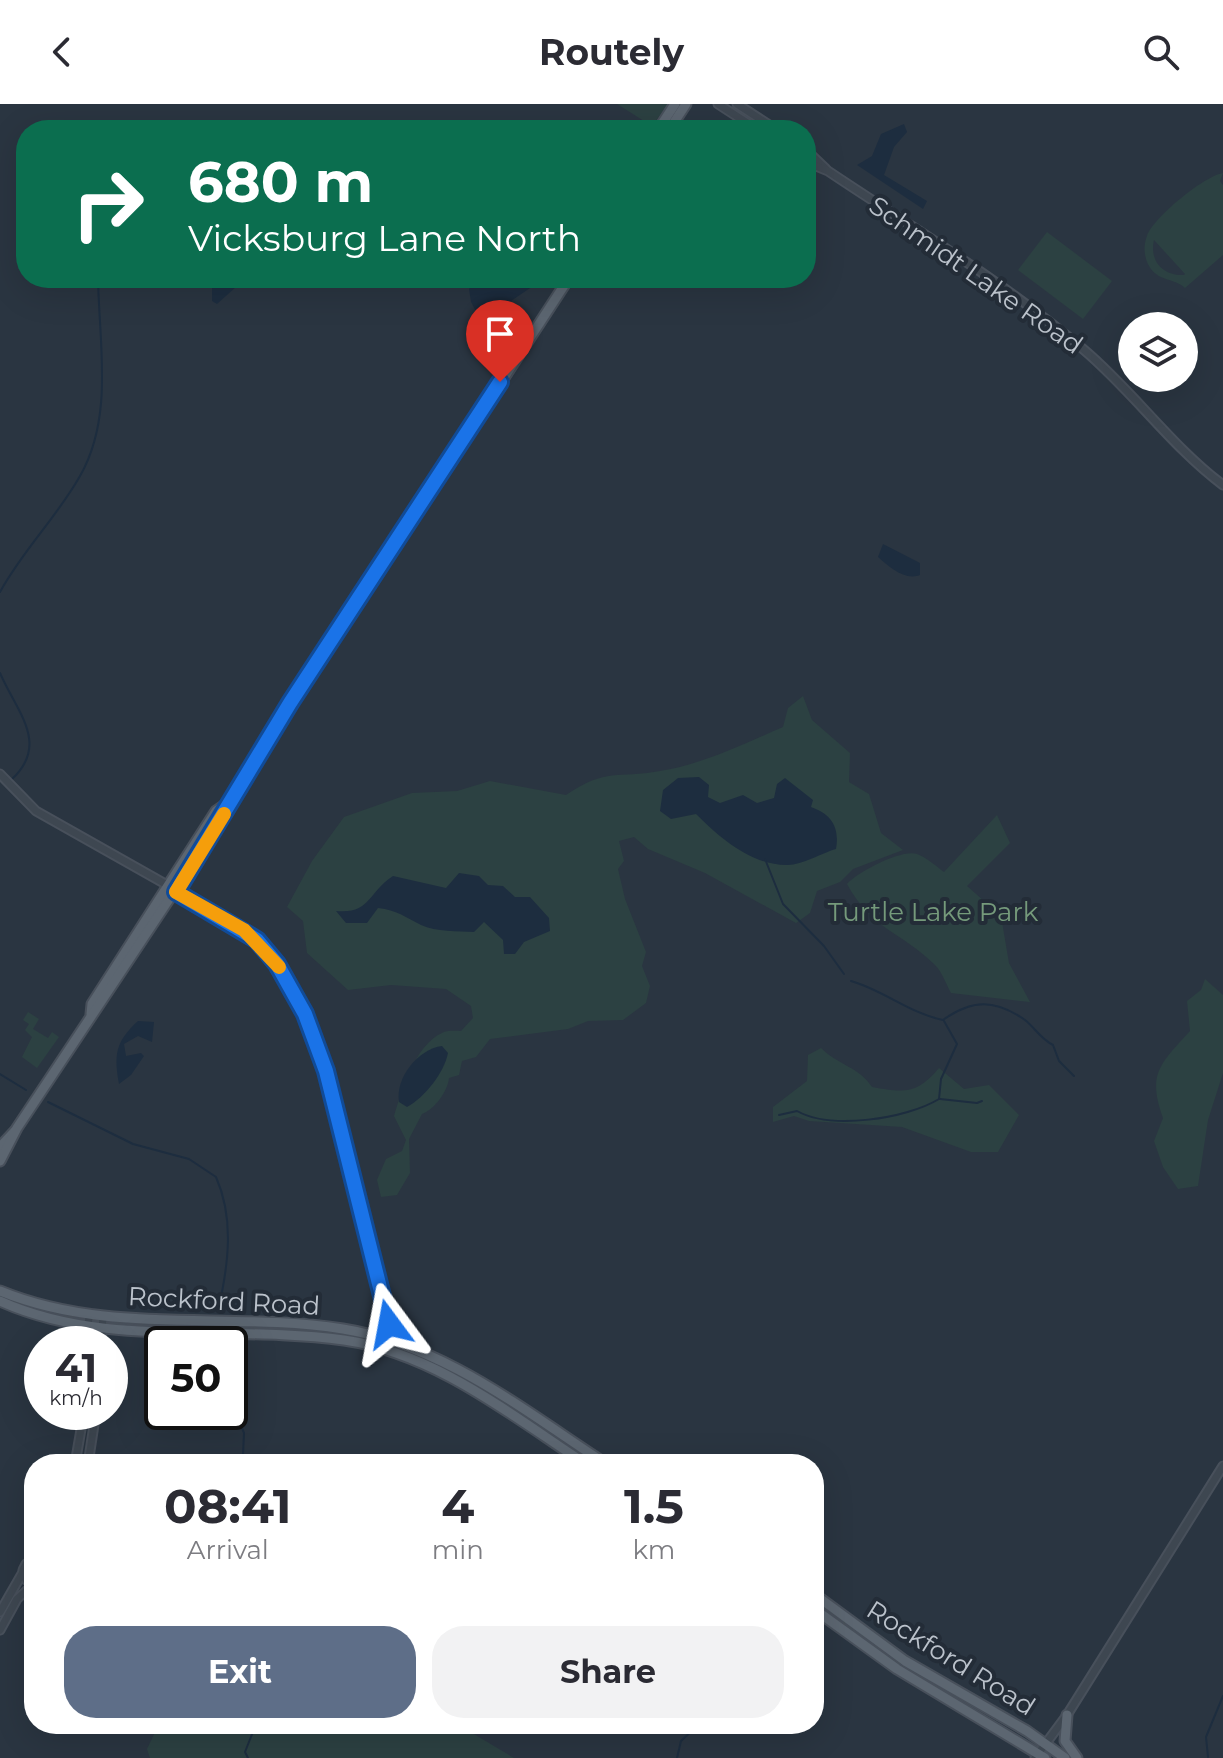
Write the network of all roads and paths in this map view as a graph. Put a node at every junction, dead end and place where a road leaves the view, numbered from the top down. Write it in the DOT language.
graph roads {
  1 [pos="718,104"];
  2 [pos="737,104"];
  3 [pos="743,120"];
  4 [pos="762,120"];
  5 [pos="816,160"];
  6 [pos="816,166"];
  7 [pos="828,171"];
  8 [pos="562,288"];
  9 [pos="1223,485"];
  10 [pos="0,774"];
  11 [pos="171,889"];
  12 [pos="17,1128"];
  13 [pos="0,1147"];
  14 [pos="0,1161"];
  15 [pos="380,1286"];
  16 [pos="0,1291"];
  17 [pos="0,1301"];
  18 [pos="89,1320"];
  19 [pos="103,1322"];
  20 [pos="88,1326"];
  21 [pos="103,1326"];
  22 [pos="377,1336"];
  23 [pos="410,1346"];
  24 [pos="375,1347"];
  25 [pos="81,1430"];
  26 [pos="93,1430"];
  27 [pos="77,1454"];
  28 [pos="90,1454"];
  29 [pos="570,1454"];
  30 [pos="591,1454"];
  31 [pos="1223,1466"];
  32 [pos="23,1572"];
  33 [pos="24,1593"];
  34 [pos="824,1601"];
  35 [pos="0,1612"];
  36 [pos="824,1616"];
  37 [pos="0,1630"];
  38 [pos="1067,1715"];
  39 [pos="1047,1745"];
  40 [pos="1040,1757"];
  41 [pos="1065,1758"];
  42 [pos="1077,1758"];
  1 -- 3 [label="street"];
  2 -- 4 [label="street"];
  5 -- 7 [label="street, Schmidt Lake Road"];
  6 -- 7 [label="street, Schmidt Lake Road"];
  7 -- 9 [label="street, Schmidt Lake Road"];
  8 -- 11 [label="main road"];
  10 -- 11 [label="street"];
  11 -- 12 [label="main road"];
  11 -- 15 [label="street"];
  12 -- 13 [label="main road"];
  12 -- 14 [label="main road"];
  15 -- 22 [label="street"];
  15 -- 23 [label="main road"];
  16 -- 18 [label="main road, Rockford Road"];
  17 -- 18 [label="main road, Rockford Road"];
  18 -- 19 [label="main road, Rockford Road"];
  18 -- 20 [label="street"];
  19 -- 21 [label="street"];
  19 -- 22 [label="main road, Rockford Road"];
  19 -- 24 [label="main road, Rockford Road"];
  22 -- 23 [label="main road, Rockford Road"];
  22 -- 24 [label="street"];
  23 -- 30 [label="main road, Rockford Road"];
  24 -- 29 [label="main road, Rockford Road"];
  25 -- 27 [label="street"];
  26 -- 28 [label="street"];
  31 -- 38 [label="street"];
  32 -- 35 [label="street"];
  33 -- 37 [label="street"];
  34 -- 39 [label="main road, Rockford Road"];
  36 -- 40 [label="main road, Rockford Road"];
  38 -- 39 [label="street"];
  38 -- 42 [label="main road"];
  39 -- 40 [label="street"];
  39 -- 41 [label="main road, Rockford Road"];
}
